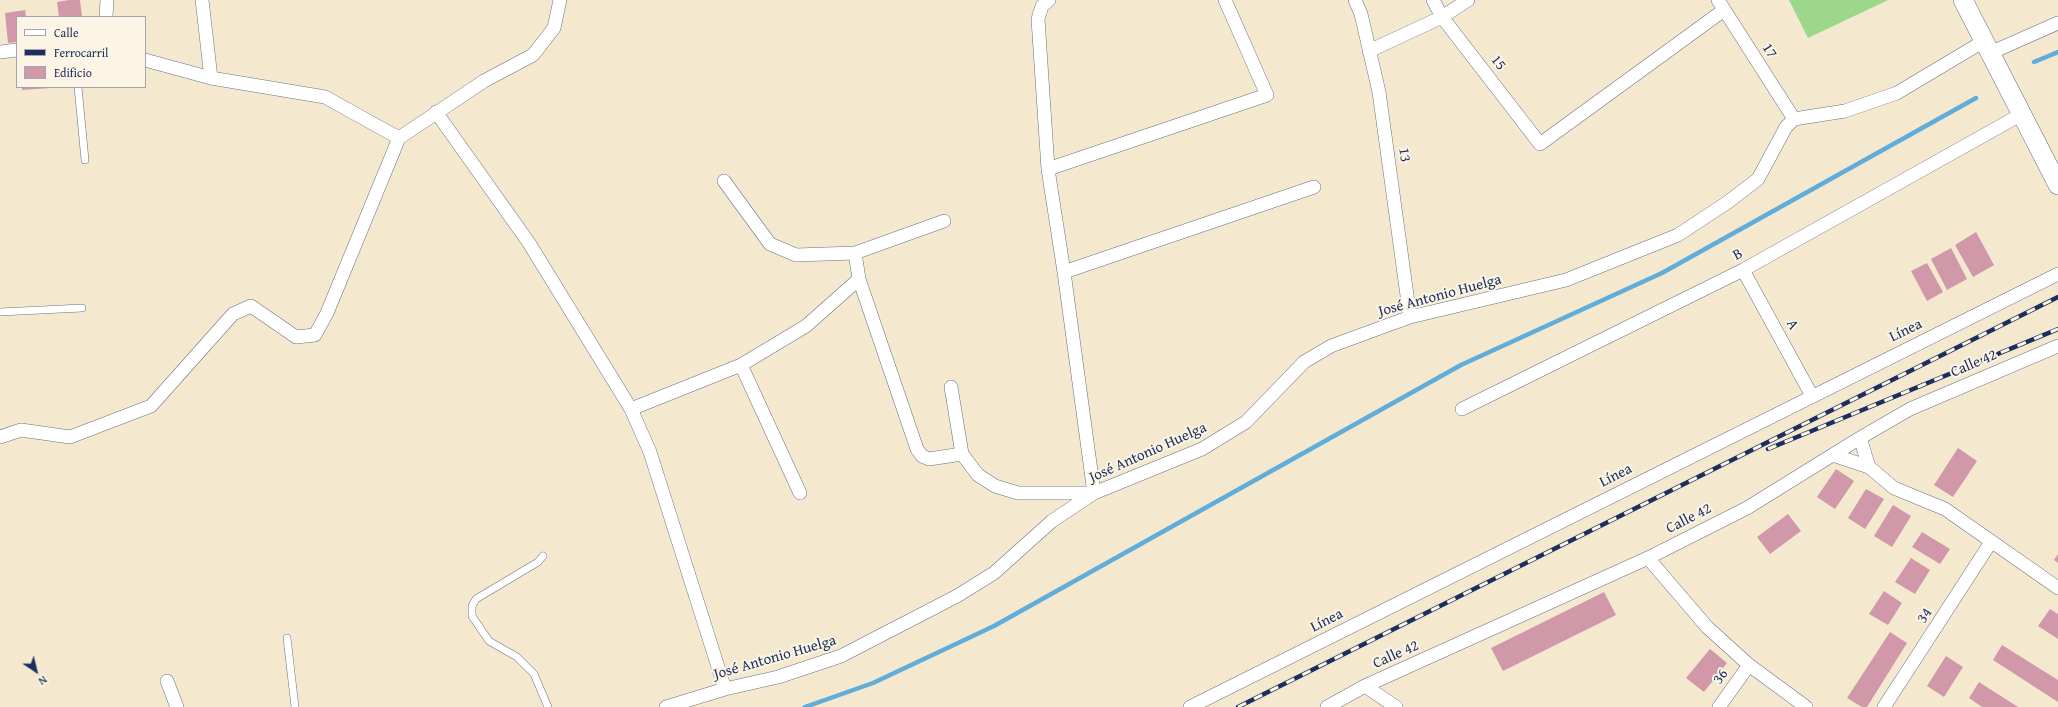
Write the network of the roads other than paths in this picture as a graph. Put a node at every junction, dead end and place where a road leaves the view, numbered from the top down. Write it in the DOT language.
graph roads {
  1 [pos="107,0"];
  2 [pos="202,0"];
  3 [pos="560,0"];
  4 [pos="1049,0"];
  5 [pos="1225,0"];
  6 [pos="1356,0"];
  7 [pos="1433,0"];
  8 [pos="1468,0"];
  9 [pos="1964,0"];
  10 [pos="1721,5"];
  11 [pos="106,16"];
  12 [pos="1442,17"];
  13 [pos="2058,23"];
  14 [pos="1987,47"];
  15 [pos="16,50"];
  16 [pos="1369,51"];
  17 [pos="0,52"];
  18 [pos="146,60"];
  19 [pos="211,78"];
  20 [pos="78,88"];
  21 [pos="436,112"];
  22 [pos="2022,114"];
  23 [pos="1794,118"];
  24 [pos="399,138"];
  25 [pos="85,160"];
  26 [pos="1048,169"];
  27 [pos="724,181"];
  28 [pos="2058,185"];
  29 [pos="1314,187"];
  30 [pos="944,221"];
  31 [pos="855,253"];
  32 [pos="1743,270"];
  33 [pos="1064,272"];
  34 [pos="2058,274"];
  35 [pos="859,279"];
  36 [pos="82,308"];
  37 [pos="0,312"];
  38 [pos="1410,317"];
  39 [pos="2058,346"];
  40 [pos="741,365"];
  41 [pos="951,387"];
  42 [pos="1812,396"];
  43 [pos="1462,409"];
  44 [pos="631,410"];
  45 [pos="0,437"];
  46 [pos="1860,438"];
  47 [pos="962,454"];
  48 [pos="1833,455"];
  49 [pos="1869,467"];
  50 [pos="800,493"];
  51 [pos="1094,493"];
  52 [pos="1992,542"];
  53 [pos="543,556"];
  54 [pos="1648,558"];
  55 [pos="2058,588"];
  56 [pos="287,638"];
  57 [pos="1749,665"];
  58 [pos="167,681"];
  59 [pos="1365,686"];
  60 [pos="725,689"];
  61 [pos="177,707"];
  62 [pos="295,707"];
  63 [pos="548,707"];
  64 [pos="666,707"];
  65 [pos="1190,707"];
  66 [pos="1327,707"];
  67 [pos="1396,707"];
  68 [pos="1719,707"];
  69 [pos="1806,707"];
  70 [pos="1884,707"];
  1 -- 11 [label="street"];
  2 -- 19 [label="street"];
  3 -- 21 [label="street"];
  4 -- 26 [label="street"];
  5 -- 26 [label="street"];
  6 -- 16 [label="street, 13"];
  7 -- 12 [label="street, 15"];
  8 -- 12 [label="street"];
  9 -- 14 [label="main road"];
  10 -- 12 [label="street, 15"];
  10 -- 23 [label="street, 17"];
  12 -- 16 [label="street"];
  13 -- 14 [label="street"];
  14 -- 22 [label="main road"];
  14 -- 23 [label="street"];
  15 -- 17 [label="street"];
  16 -- 38 [label="street, 13"];
  18 -- 19 [label="street"];
  19 -- 24 [label="street"];
  20 -- 25 [label="lane"];
  21 -- 24 [label="street"];
  21 -- 44 [label="street"];
  22 -- 28 [label="main road"];
  22 -- 32 [label="street, B"];
  23 -- 38 [label="street, José Antonio Huelga"];
  24 -- 45 [label="street"];
  26 -- 33 [label="street"];
  27 -- 31 [label="street"];
  29 -- 33 [label="street"];
  30 -- 31 [label="street"];
  31 -- 35 [label="street"];
  32 -- 42 [label="street, A"];
  32 -- 43 [label="street, B"];
  33 -- 51 [label="street"];
  34 -- 42 [label="street, Línea"];
  35 -- 40 [label="street"];
  35 -- 47 [label="street"];
  36 -- 37 [label="lane"];
  38 -- 51 [label="street, José Antonio Huelga"];
  39 -- 46 [label="street, Calle 42"];
  40 -- 44 [label="street"];
  40 -- 50 [label="street"];
  41 -- 47 [label="street"];
  42 -- 65 [label="street, Línea"];
  44 -- 60 [label="street"];
  46 -- 48 [label="street, Calle 42"];
  46 -- 49 [label="street"];
  47 -- 51 [label="street"];
  48 -- 49 [label="street"];
  48 -- 54 [label="street, Calle 42"];
  49 -- 52 [label="street"];
  51 -- 60 [label="street, José Antonio Huelga"];
  52 -- 55 [label="street"];
  52 -- 70 [label="street, 34"];
  53 -- 63 [label="lane"];
  54 -- 57 [label="street"];
  54 -- 59 [label="street, Calle 42"];
  56 -- 62 [label="lane"];
  57 -- 68 [label="street, 36"];
  57 -- 69 [label="street"];
  58 -- 61 [label="street"];
  59 -- 66 [label="street, Calle 42"];
  59 -- 67 [label="street"];
  60 -- 64 [label="street, José Antonio Huelga"];
}
